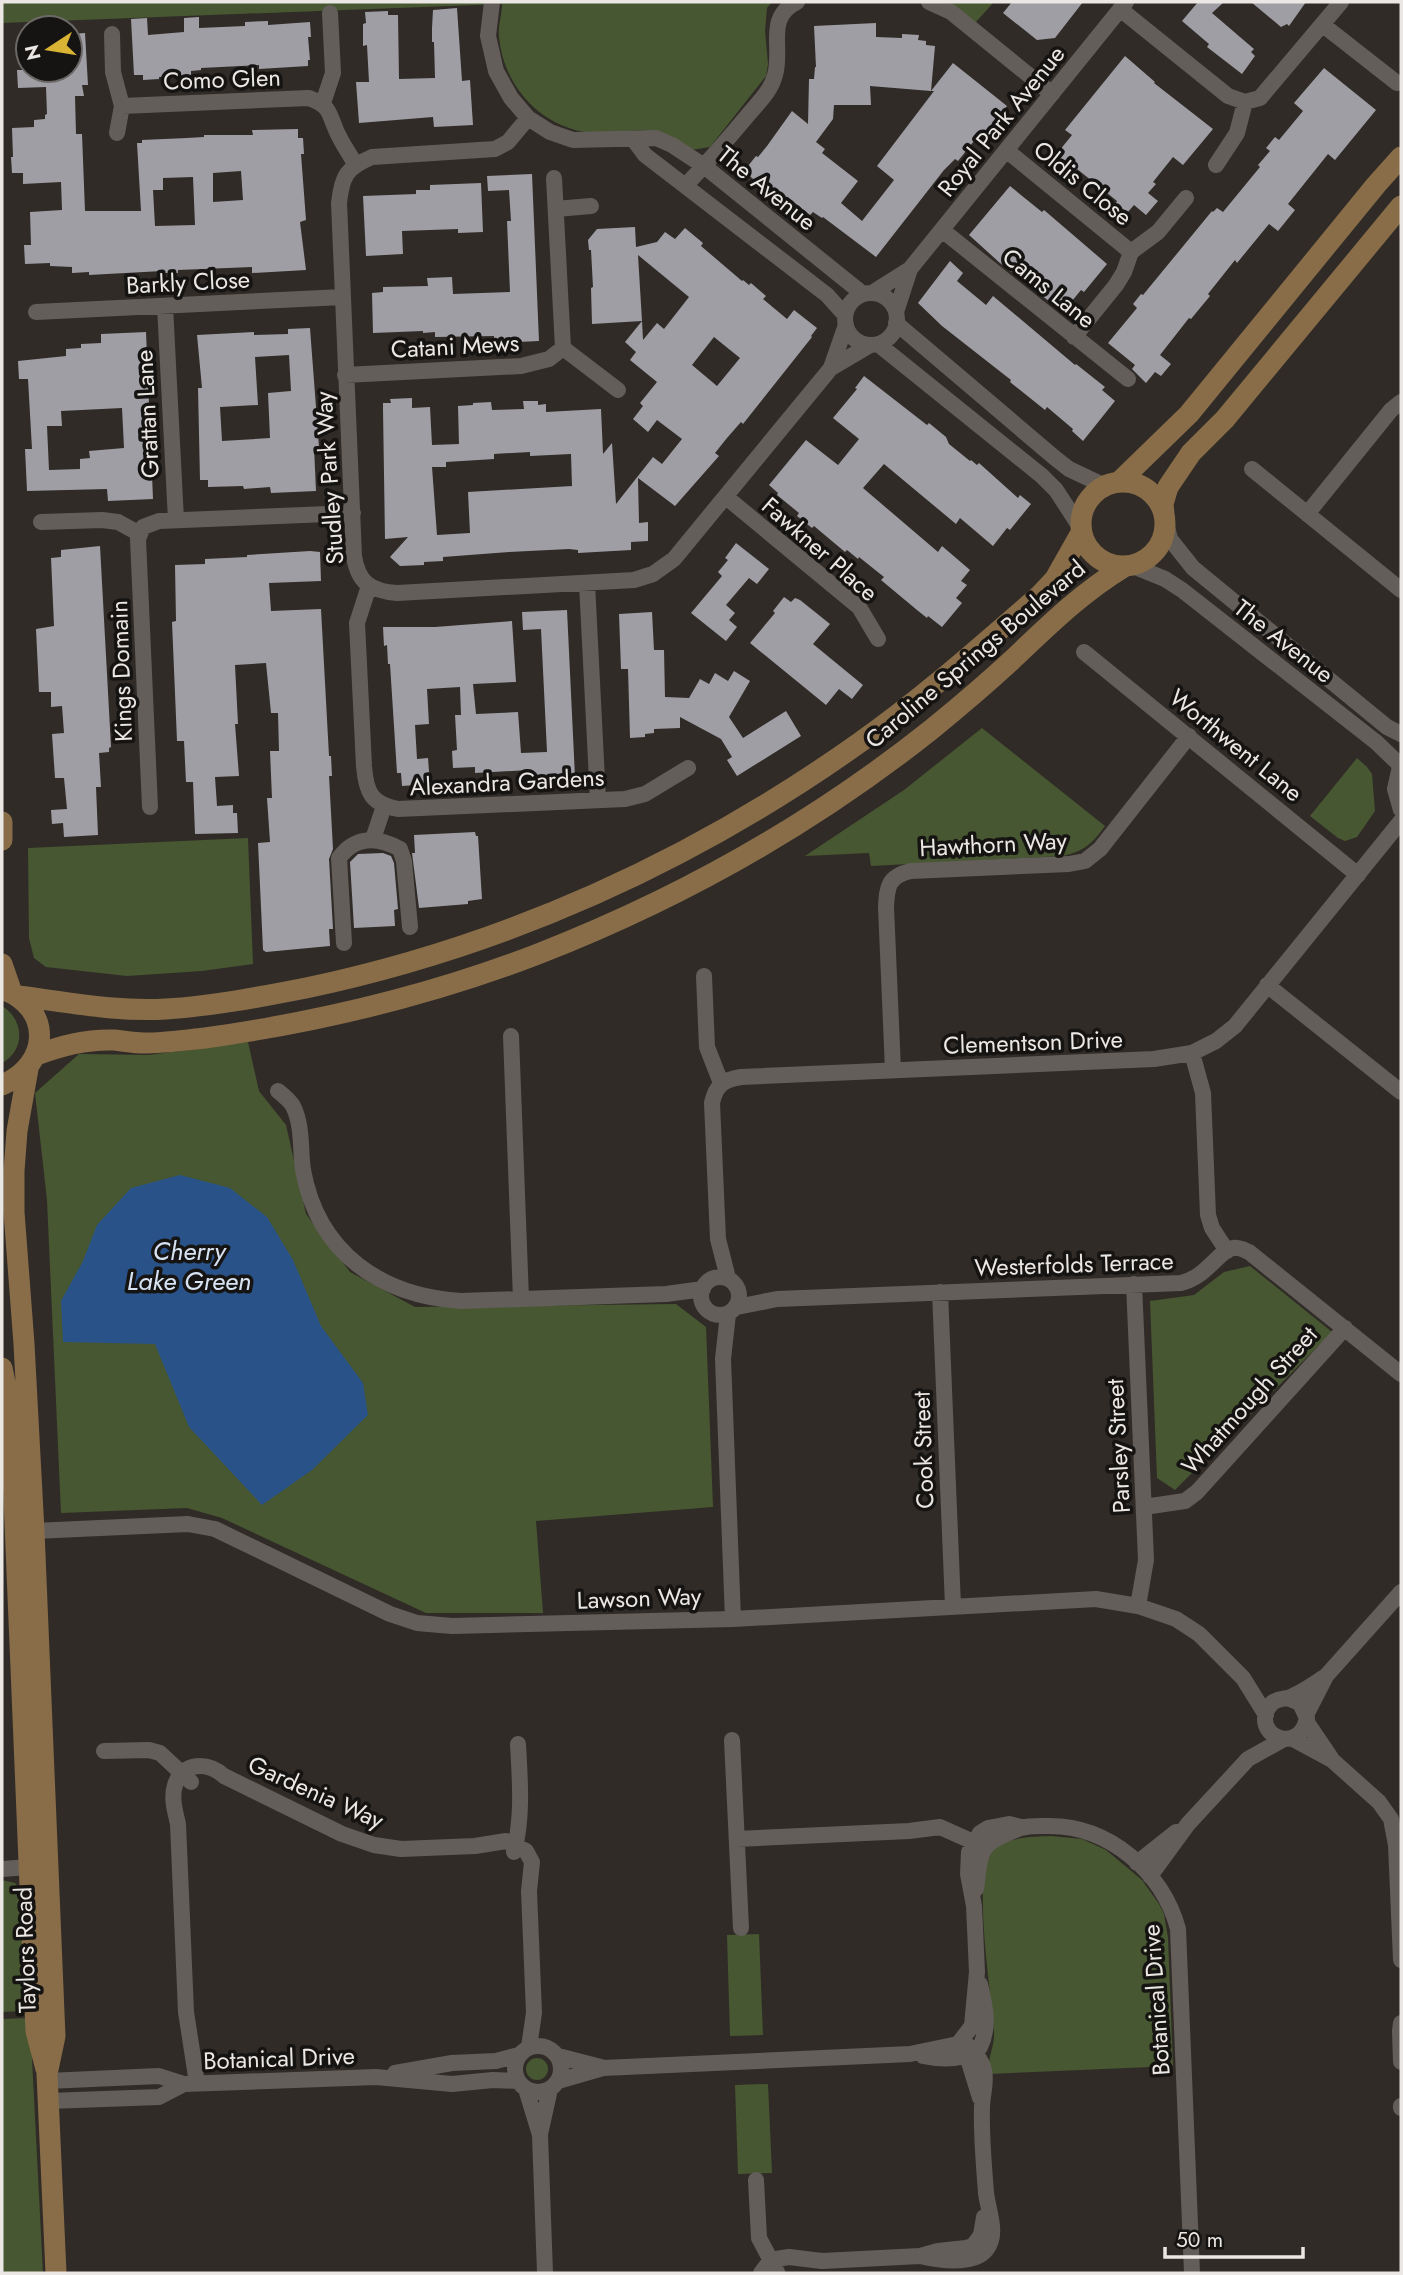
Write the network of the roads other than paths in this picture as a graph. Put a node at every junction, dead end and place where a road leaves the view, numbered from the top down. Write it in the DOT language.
graph roads {
  1 [pos="492,2"];
  2 [pos="797,2"];
  3 [pos="929,2"];
  4 [pos="1341,2"];
  5 [pos="1123,5"];
  6 [pos="330,13"];
  7 [pos="1323,25"];
  8 [pos="112,34"];
  9 [pos="1397,83"];
  10 [pos="1052,94"];
  11 [pos="1245,102"];
  12 [pos="323,103"];
  13 [pos="122,106"];
  14 [pos="528,118"];
  15 [pos="117,133"];
  16 [pos="633,139"];
  17 [pos="1006,150"];
  18 [pos="1401,157"];
  19 [pos="355,164"];
  20 [pos="1216,165"];
  21 [pos="704,166"];
  22 [pos="554,178"];
  23 [pos="686,185"];
  24 [pos="1186,198"];
  25 [pos="590,206"];
  26 [pos="1401,206"];
  27 [pos="556,209"];
  28 [pos="942,230"];
  29 [pos="1131,252"];
  30 [pos="910,268"];
  31 [pos="867,293"];
  32 [pos="343,297"];
  33 [pos="164,306"];
  34 [pos="36,312"];
  35 [pos="896,317"];
  36 [pos="846,320"];
  37 [pos="1074,337"];
  38 [pos="874,344"];
  39 [pos="563,348"];
  40 [pos="831,368"];
  41 [pos="345,375"];
  42 [pos="1128,379"];
  43 [pos="618,390"];
  44 [pos="1401,402"];
  45 [pos="1252,470"];
  46 [pos="1112,484"];
  47 [pos="726,498"];
  48 [pos="353,513"];
  49 [pos="1307,514"];
  50 [pos="1165,518"];
  51 [pos="176,520"];
  52 [pos="41,522"];
  53 [pos="1081,530"];
  54 [pos="140,534"];
  55 [pos="1128,567"];
  56 [pos="587,583"];
  57 [pos="369,586"];
  58 [pos="1401,590"];
  59 [pos="878,639"];
  60 [pos="1084,652"];
  61 [pos="1401,734"];
  62 [pos="1189,736"];
  63 [pos="1400,764"];
  64 [pos="688,768"];
  65 [pos="597,800"];
  66 [pos="384,806"];
  67 [pos="149,807"];
  68 [pos="1401,810"];
  69 [pos="1401,821"];
  70 [pos="2,822"];
  71 [pos="373,839"];
  72 [pos="2,840"];
  73 [pos="1358,875"];
  74 [pos="410,928"];
  75 [pos="344,943"];
  76 [pos="2,964"];
  77 [pos="704,976"];
  78 [pos="1267,985"];
  79 [pos="11,993"];
  80 [pos="512,1035"];
  81 [pos="1192,1053"];
  82 [pos="32,1062"];
  83 [pos="893,1070"];
  84 [pos="721,1083"];
  85 [pos="2,1085"];
  86 [pos="278,1091"];
  87 [pos="1401,1092"];
  88 [pos="718,1239"];
  89 [pos="1227,1251"];
  90 [pos="1134,1284"];
  91 [pos="940,1292"];
  92 [pos="706,1296"];
  93 [pos="733,1297"];
  94 [pos="521,1299"];
  95 [pos="1345,1328"];
  96 [pos="723,1360"];
  97 [pos="2,1368"];
  98 [pos="1401,1374"];
  99 [pos="1144,1507"];
  100 [pos="34,1531"];
  101 [pos="1401,1592"];
  102 [pos="953,1606"];
  103 [pos="1138,1606"];
  104 [pos="733,1619"];
  105 [pos="1326,1676"];
  106 [pos="1243,1678"];
  107 [pos="1285,1698"];
  108 [pos="1266,1718"];
  109 [pos="1306,1718"];
  110 [pos="1288,1739"];
  111 [pos="732,1740"];
  112 [pos="518,1744"];
  113 [pos="104,1751"];
  114 [pos="1248,1759"];
  115 [pos="1332,1760"];
  116 [pos="187,1778"];
  117 [pos="1188,1824"];
  118 [pos="737,1839"];
  119 [pos="975,1848"];
  120 [pos="515,1849"];
  121 [pos="1399,1852"];
  122 [pos="1137,1863"];
  123 [pos="38,1867"];
  124 [pos="2,1869"];
  125 [pos="1150,1876"];
  126 [pos="741,1928"];
  127 [pos="1401,1959"];
  128 [pos="534,2012"];
  129 [pos="1401,2023"];
  130 [pos="968,2049"];
  131 [pos="524,2051"];
  132 [pos="553,2052"];
  133 [pos="1401,2062"];
  134 [pos="603,2067"];
  135 [pos="376,2077"];
  136 [pos="190,2084"];
  137 [pos="48,2085"];
  138 [pos="522,2085"];
  139 [pos="554,2085"];
  140 [pos="540,2135"];
  141 [pos="756,2180"];
  142 [pos="966,2263"];
  143 [pos="772,2270"];
  144 [pos="56,2273"];
  145 [pos="545,2273"];
  146 [pos="1192,2273"];
  1 -- 14 [label="street, The Avenue"];
  2 -- 21 [label="street"];
  3 -- 10 [label="street"];
  4 -- 7 [label="street"];
  5 -- 10 [label="street, Royal Park Avenue"];
  5 -- 11 [label="street"];
  6 -- 12 [label="street"];
  7 -- 9 [label="street"];
  7 -- 11 [label="street"];
  8 -- 13 [label="street"];
  10 -- 17 [label="street, Royal Park Avenue"];
  11 -- 20 [label="street"];
  12 -- 13 [label="street, Como Glen"];
  12 -- 19 [label="street"];
  13 -- 15 [label="street"];
  14 -- 16 [label="street, The Avenue"];
  14 -- 19 [label="street"];
  16 -- 21 [label="street, The Avenue"];
  16 -- 23 [label="street, The Avenue"];
  17 -- 28 [label="street, Royal Park Avenue"];
  17 -- 29 [label="street, Oldis Close"];
  18 -- 46 [label="main road"];
  19 -- 32 [label="street, Studley Park Way"];
  21 -- 23 [label="street"];
  21 -- 31 [label="street, The Avenue"];
  22 -- 27 [label="street"];
  23 -- 36 [label="street, The Avenue"];
  24 -- 29 [label="street, Oldis Close"];
  25 -- 27 [label="street"];
  26 -- 50 [label="main road"];
  27 -- 39 [label="street"];
  28 -- 30 [label="street, Royal Park Avenue"];
  28 -- 37 [label="street, Cams Lane"];
  29 -- 37 [label="street, Oldis Close"];
  30 -- 31 [label="street, Royal Park Avenue"];
  30 -- 35 [label="street, Royal Park Avenue"];
  31 -- 35 [label="street"];
  31 -- 36 [label="street"];
  32 -- 33 [label="street, Barkly Close"];
  32 -- 41 [label="street, Studley Park Way"];
  33 -- 34 [label="street, Barkly Close"];
  33 -- 51 [label="street, Grattan Lane"];
  35 -- 38 [label="street"];
  35 -- 46 [label="street"];
  36 -- 38 [label="street"];
  36 -- 40 [label="street, Studley Park Way"];
  37 -- 42 [label="street, Cams Lane"];
  38 -- 40 [label="street, Studley Park Way"];
  38 -- 53 [label="street"];
  39 -- 41 [label="street, Catani Mews"];
  39 -- 43 [label="street"];
  40 -- 47 [label="street, Studley Park Way"];
  41 -- 48 [label="street, Studley Park Way"];
  44 -- 49 [label="street"];
  45 -- 49 [label="street"];
  46 -- 50 [label="main road"];
  46 -- 53 [label="main road"];
  47 -- 56 [label="street, Studley Park Way"];
  47 -- 59 [label="street, Fawkner Place"];
  48 -- 51 [label="street"];
  48 -- 57 [label="street, Studley Park Way"];
  49 -- 58 [label="street"];
  50 -- 55 [label="main road"];
  50 -- 61 [label="street, The Avenue"];
  51 -- 54 [label="street"];
  52 -- 54 [label="street"];
  53 -- 55 [label="main road"];
  53 -- 79 [label="main road, Caroline Springs Boulevard"];
  54 -- 67 [label="street, Kings Domain"];
  55 -- 63 [label="street, The Avenue"];
  55 -- 82 [label="main road, Caroline Springs Boulevard"];
  56 -- 57 [label="street, Studley Park Way"];
  56 -- 65 [label="street"];
  57 -- 66 [label="street, Alexandra Gardens"];
  60 -- 62 [label="street, Worthwent Lane"];
  62 -- 73 [label="street, Worthwent Lane"];
  62 -- 83 [label="street, Hawthorn Way"];
  63 -- 68 [label="street, The Avenue"];
  64 -- 65 [label="street, Alexandra Gardens"];
  65 -- 66 [label="street, Alexandra Gardens"];
  66 -- 71 [label="street"];
  69 -- 73 [label="street, Clementson Drive"];
  70 -- 72 [label="main road"];
  71 -- 74 [label="street"];
  71 -- 75 [label="street"];
  73 -- 78 [label="street, Clementson Drive"];
  76 -- 79 [label="main road"];
  77 -- 84 [label="street"];
  78 -- 81 [label="street, Clementson Drive"];
  78 -- 87 [label="street"];
  79 -- 82 [label="main road, Taylors Road"];
  80 -- 94 [label="street"];
  81 -- 83 [label="street, Clementson Drive"];
  81 -- 89 [label="street"];
  82 -- 85 [label="main road, Caroline Springs Boulevard"];
  82 -- 100 [label="main road, Taylors Road"];
  83 -- 84 [label="street, Clementson Drive"];
  84 -- 88 [label="street"];
  86 -- 94 [label="street"];
  88 -- 92 [label="street"];
  88 -- 93 [label="street"];
  89 -- 90 [label="street, Westerfolds Terrace"];
  89 -- 95 [label="street"];
  90 -- 91 [label="street, Westerfolds Terrace"];
  90 -- 99 [label="street, Parsley Street"];
  91 -- 93 [label="street, Westerfolds Terrace"];
  91 -- 102 [label="street, Cook Street"];
  92 -- 93 [label="street"];
  92 -- 93 [label="street"];
  92 -- 94 [label="street"];
  92 -- 96 [label="street"];
  93 -- 96 [label="street"];
  95 -- 98 [label="street"];
  95 -- 99 [label="street, Whatmough Street"];
  96 -- 104 [label="street"];
  97 -- 123 [label="main road, Taylors Road"];
  99 -- 103 [label="street, Parsley Street"];
  100 -- 104 [label="street, Lawson Way"];
  100 -- 123 [label="main road, Taylors Road"];
  101 -- 105 [label="street"];
  102 -- 103 [label="street, Lawson Way"];
  102 -- 104 [label="street, Lawson Way"];
  103 -- 106 [label="street, Lawson Way"];
  105 -- 107 [label="street"];
  105 -- 109 [label="street"];
  106 -- 107 [label="street, Lawson Way"];
  106 -- 108 [label="street, Lawson Way"];
  107 -- 108 [label="street"];
  107 -- 109 [label="street"];
  108 -- 110 [label="street"];
  108 -- 114 [label="street"];
  109 -- 110 [label="street"];
  109 -- 115 [label="street"];
  110 -- 114 [label="street"];
  110 -- 115 [label="street"];
  111 -- 118 [label="street"];
  112 -- 120 [label="street"];
  113 -- 116 [label="street"];
  114 -- 117 [label="street"];
  115 -- 121 [label="street"];
  116 -- 120 [label="street, Gardenia Way"];
  116 -- 136 [label="street"];
  117 -- 122 [label="street"];
  117 -- 125 [label="street"];
  118 -- 119 [label="street"];
  118 -- 126 [label="street"];
  119 -- 122 [label="street, Botanical Drive"];
  119 -- 130 [label="street"];
  120 -- 128 [label="street"];
  121 -- 127 [label="street"];
  122 -- 125 [label="street, Botanical Drive"];
  123 -- 124 [label="street"];
  123 -- 137 [label="main road, Taylors Road"];
  125 -- 146 [label="street, Botanical Drive"];
  128 -- 131 [label="street"];
  128 -- 132 [label="street"];
  129 -- 133 [label="street"];
  130 -- 134 [label="street"];
  130 -- 142 [label="street"];
  131 -- 132 [label="street"];
  131 -- 135 [label="street, Botanical Drive"];
  131 -- 138 [label="street"];
  132 -- 134 [label="street"];
  132 -- 139 [label="street"];
  134 -- 139 [label="street"];
  135 -- 136 [label="street, Botanical Drive"];
  135 -- 138 [label="street, Botanical Drive"];
  136 -- 137 [label="street, Botanical Drive"];
  137 -- 144 [label="main road, Taylors Road"];
  138 -- 139 [label="street"];
  138 -- 140 [label="street"];
  139 -- 140 [label="street"];
  140 -- 145 [label="street"];
  141 -- 143 [label="street"];
  142 -- 143 [label="street"];
}
